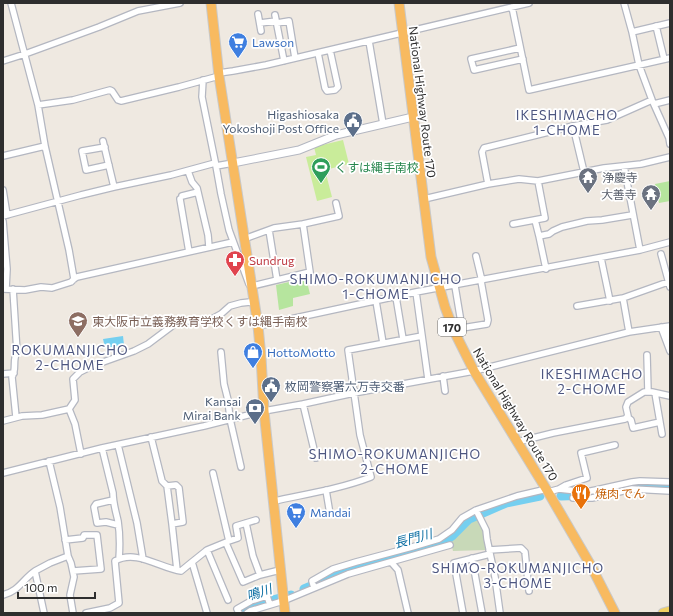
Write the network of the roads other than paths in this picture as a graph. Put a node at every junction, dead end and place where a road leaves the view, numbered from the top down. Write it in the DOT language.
graph roads {
  1 [pos="11,3"];
  2 [pos="180,3"];
  3 [pos="210,3"];
  4 [pos="399,3"];
  5 [pos="529,3"];
  6 [pos="624,3"];
  7 [pos="512,7"];
  8 [pos="258,14"];
  9 [pos="276,20"];
  10 [pos="260,23"];
  11 [pos="670,23"];
  12 [pos="656,26"];
  13 [pos="261,32"];
  14 [pos="632,32"];
  15 [pos="402,33"];
  16 [pos="369,41"];
  17 [pos="520,48"];
  18 [pos="330,50"];
  19 [pos="318,53"];
  20 [pos="25,54"];
  21 [pos="295,58"];
  22 [pos="667,58"];
  23 [pos="523,60"];
  24 [pos="3,61"];
  25 [pos="284,61"];
  26 [pos="639,65"];
  27 [pos="219,74"];
  28 [pos="203,80"];
  29 [pos="670,100"];
  30 [pos="653,102"];
  31 [pos="38,105"];
  32 [pos="413,117"];
  33 [pos="382,124"];
  34 [pos="573,126"];
  35 [pos="667,129"];
  36 [pos="670,144"];
  37 [pos="45,146"];
  38 [pos="3,156"];
  39 [pos="670,158"];
  40 [pos="233,162"];
  41 [pos="216,164"];
  42 [pos="109,165"];
  43 [pos="624,166"];
  44 [pos="188,171"];
  45 [pos="584,172"];
  46 [pos="538,181"];
  47 [pos="488,184"];
  48 [pos="114,187"];
  49 [pos="3,190"];
  50 [pos="198,192"];
  51 [pos="424,199"];
  52 [pos="58,202"];
  53 [pos="336,203"];
  54 [pos="632,215"];
  55 [pos="5,216"];
  56 [pos="535,220"];
  57 [pos="3,221"];
  58 [pos="304,224"];
  59 [pos="513,224"];
  60 [pos="269,230"];
  61 [pos="539,236"];
  62 [pos="244,239"];
  63 [pos="233,242"];
  64 [pos="670,242"];
  65 [pos="208,247"];
  66 [pos="640,250"];
  67 [pos="189,252"];
  68 [pos="661,254"];
  69 [pos="476,256"];
  70 [pos="601,258"];
  71 [pos="546,269"];
  72 [pos="74,279"];
  73 [pos="277,280"];
  74 [pos="481,281"];
  75 [pos="669,284"];
  76 [pos="455,286"];
  77 [pos="439,288"];
  78 [pos="4,289"];
  79 [pos="13,289"];
  80 [pos="252,290"];
  81 [pos="416,292"];
  82 [pos="396,297"];
  83 [pos="623,298"];
  84 [pos="376,301"];
  85 [pos="610,301"];
  86 [pos="255,304"];
  87 [pos="577,306"];
  88 [pos="258,326"];
  89 [pos="665,327"];
  90 [pos="458,330"];
  91 [pos="629,332"];
  92 [pos="422,336"];
  93 [pos="670,337"];
  94 [pos="403,339"];
  95 [pos="383,343"];
  96 [pos="670,351"];
  97 [pos="220,352"];
  98 [pos="647,355"];
  99 [pos="474,371"];
  100 [pos="14,373"];
  101 [pos="3,374"];
  102 [pos="443,376"];
  103 [pos="428,379"];
  104 [pos="445,391"];
  105 [pos="648,392"];
  106 [pos="354,393"];
  107 [pos="655,393"];
  108 [pos="670,396"];
  109 [pos="303,404"];
  110 [pos="70,409"];
  111 [pos="264,411"];
  112 [pos="16,417"];
  113 [pos="627,417"];
  114 [pos="230,419"];
  115 [pos="3,421"];
  116 [pos="660,422"];
  117 [pos="662,434"];
  118 [pos="152,437"];
  119 [pos="517,442"];
  120 [pos="118,445"];
  121 [pos="616,445"];
  122 [pos="102,448"];
  123 [pos="81,454"];
  124 [pos="316,458"];
  125 [pos="49,461"];
  126 [pos="241,467"];
  127 [pos="3,473"];
  128 [pos="213,474"];
  129 [pos="670,482"];
  130 [pos="167,486"];
  131 [pos="559,489"];
  132 [pos="326,490"];
  133 [pos="548,491"];
  134 [pos="670,491"];
  135 [pos="573,498"];
  136 [pos="113,500"];
  137 [pos="274,501"];
  138 [pos="476,510"];
  139 [pos="330,514"];
  140 [pos="256,520"];
  141 [pos="246,523"];
  142 [pos="172,524"];
  143 [pos="118,525"];
  144 [pos="65,540"];
  145 [pos="228,542"];
  146 [pos="450,545"];
  147 [pos="207,550"];
  148 [pos="490,552"];
  149 [pos="68,556"];
  150 [pos="472,558"];
  151 [pos="119,559"];
  152 [pos="143,559"];
  153 [pos="192,562"];
  154 [pos="391,562"];
  155 [pos="177,570"];
  156 [pos="280,570"];
  157 [pos="35,571"];
  158 [pos="73,571"];
  159 [pos="260,575"];
  160 [pos="314,588"];
  161 [pos="529,591"];
  162 [pos="3,595"];
  163 [pos="283,598"];
  164 [pos="228,600"];
  165 [pos="270,605"];
  166 [pos="670,611"];
  167 [pos="44,613"];
  168 [pos="73,613"];
  169 [pos="86,613"];
  170 [pos="207,613"];
  171 [pos="239,613"];
  172 [pos="247,613"];
  173 [pos="285,613"];
  174 [pos="408,613"];
  175 [pos="463,613"];
  176 [pos="482,613"];
  177 [pos="500,613"];
  178 [pos="615,613"];
  179 [pos="663,613"];
  1 -- 20 [label="street"];
  2 -- 20 [label="street"];
  3 -- 27 [label="highway"];
  4 -- 15 [label="highway, National Highway Route 170 / 170"];
  5 -- 7 [label="street"];
  6 -- 14 [label="street"];
  7 -- 15 [label="street"];
  7 -- 17 [label="street"];
  8 -- 10 [label="street"];
  9 -- 10 [label="street"];
  9 -- 21 [label="street"];
  9 -- 25 [label="street"];
  10 -- 13 [label="street"];
  11 -- 12 [label="street"];
  12 -- 14 [label="street"];
  12 -- 22 [label="street"];
  14 -- 26 [label="street"];
  15 -- 16 [label="street"];
  15 -- 32 [label="highway, National Highway Route 170 / 170"];
  16 -- 18 [label="street"];
  16 -- 33 [label="street"];
  17 -- 23 [label="street"];
  17 -- 23 [label="street"];
  18 -- 19 [label="street"];
  18 -- 19 [label="street"];
  19 -- 21 [label="street"];
  20 -- 24 [label="street"];
  20 -- 31 [label="street"];
  21 -- 25 [label="street"];
  22 -- 26 [label="street"];
  23 -- 26 [label="street"];
  25 -- 27 [label="street"];
  26 -- 30 [label="street"];
  27 -- 28 [label="street"];
  27 -- 40 [label="highway"];
  28 -- 31 [label="street"];
  28 -- 41 [label="street"];
  29 -- 30 [label="street"];
  30 -- 34 [label="street"];
  30 -- 35 [label="street"];
  31 -- 37 [label="street"];
  32 -- 33 [label="street"];
  32 -- 51 [label="highway, National Highway Route 170 / 170"];
  33 -- 40 [label="street"];
  34 -- 45 [label="street"];
  34 -- 47 [label="street"];
  35 -- 36 [label="street"];
  37 -- 38 [label="street"];
  37 -- 52 [label="street"];
  39 -- 43 [label="street"];
  40 -- 41 [label="street"];
  40 -- 62 [label="highway"];
  41 -- 44 [label="street"];
  41 -- 63 [label="street"];
  42 -- 42 [label="street"];
  42 -- 48 [label="street"];
  43 -- 45 [label="street"];
  43 -- 54 [label="street"];
  44 -- 48 [label="street"];
  44 -- 50 [label="street"];
  45 -- 46 [label="street"];
  46 -- 47 [label="street"];
  46 -- 56 [label="street"];
  47 -- 51 [label="street"];
  48 -- 52 [label="street"];
  49 -- 55 [label="street"];
  50 -- 65 [label="street"];
  50 -- 67 [label="street"];
  51 -- 77 [label="highway, National Highway Route 170 / 170"];
  52 -- 55 [label="street"];
  52 -- 72 [label="street"];
  53 -- 58 [label="street"];
  54 -- 61 [label="street"];
  54 -- 66 [label="street"];
  56 -- 59 [label="street"];
  56 -- 61 [label="street"];
  57 -- 78 [label="street"];
  58 -- 60 [label="street"];
  58 -- 73 [label="street"];
  60 -- 62 [label="street"];
  60 -- 73 [label="street"];
  61 -- 71 [label="street"];
  62 -- 80 [label="highway"];
  63 -- 65 [label="street"];
  63 -- 80 [label="street"];
  64 -- 66 [label="street"];
  65 -- 67 [label="street"];
  66 -- 70 [label="street"];
  67 -- 72 [label="street"];
  68 -- 75 [label="street"];
  69 -- 74 [label="street"];
  70 -- 71 [label="street"];
  70 -- 85 [label="street"];
  71 -- 74 [label="street"];
  72 -- 79 [label="street"];
  73 -- 80 [label="street"];
  74 -- 76 [label="street"];
  74 -- 90 [label="street"];
  75 -- 83 [label="street"];
  76 -- 77 [label="street"];
  76 -- 90 [label="street"];
  77 -- 81 [label="street"];
  77 -- 90 [label="highway, National Highway Route 170 / 170"];
  78 -- 79 [label="street"];
  79 -- 100 [label="street"];
  80 -- 86 [label="highway"];
  81 -- 82 [label="street"];
  81 -- 92 [label="street"];
  82 -- 84 [label="street"];
  82 -- 94 [label="street"];
  83 -- 85 [label="street"];
  83 -- 91 [label="street"];
  84 -- 88 [label="street"];
  84 -- 95 [label="street"];
  85 -- 87 [label="street"];
  86 -- 88 [label="highway"];
  86 -- 110 [label="street"];
  88 -- 111 [label="highway"];
  89 -- 91 [label="street"];
  89 -- 93 [label="street"];
  89 -- 96 [label="street"];
  90 -- 99 [label="highway, National Highway Route 170 / 170"];
  91 -- 99 [label="street"];
  92 -- 94 [label="street"];
  92 -- 103 [label="street"];
  94 -- 95 [label="street"];
  95 -- 106 [label="street"];
  97 -- 114 [label="street"];
  98 -- 105 [label="street"];
  99 -- 102 [label="street"];
  99 -- 119 [label="highway, National Highway Route 170 / 170"];
  100 -- 101 [label="street"];
  100 -- 112 [label="street"];
  102 -- 103 [label="street"];
  102 -- 104 [label="street"];
  103 -- 106 [label="street"];
  105 -- 107 [label="street"];
  105 -- 113 [label="street"];
  106 -- 109 [label="street"];
  106 -- 132 [label="street"];
  107 -- 108 [label="street"];
  107 -- 116 [label="street"];
  109 -- 111 [label="street"];
  109 -- 124 [label="street"];
  110 -- 112 [label="street"];
  110 -- 123 [label="street"];
  111 -- 114 [label="street"];
  111 -- 137 [label="highway"];
  112 -- 115 [label="street"];
  113 -- 116 [label="street"];
  113 -- 119 [label="street"];
  114 -- 118 [label="street"];
  114 -- 126 [label="street"];
  116 -- 117 [label="street"];
  118 -- 120 [label="street"];
  118 -- 130 [label="street"];
  119 -- 133 [label="highway, National Highway Route 170 / 170"];
  120 -- 122 [label="street"];
  120 -- 152 [label="street"];
  121 -- 131 [label="street"];
  122 -- 123 [label="street"];
  122 -- 136 [label="street"];
  123 -- 125 [label="street"];
  125 -- 127 [label="street"];
  125 -- 144 [label="street"];
  128 -- 145 [label="street"];
  129 -- 131 [label="street"];
  130 -- 142 [label="street"];
  130 -- 142 [label="street"];
  131 -- 133 [label="street"];
  132 -- 137 [label="street"];
  132 -- 139 [label="street"];
  133 -- 138 [label="street"];
  133 -- 178 [label="highway, National Highway Route 170 / 170"];
  134 -- 135 [label="street"];
  136 -- 143 [label="street"];
  136 -- 143 [label="street"];
  137 -- 156 [label="highway"];
  138 -- 148 [label="street"];
  138 -- 160 [label="street"];
  140 -- 141 [label="street"];
  141 -- 145 [label="street"];
  141 -- 159 [label="street"];
  142 -- 155 [label="street"];
  143 -- 151 [label="street"];
  144 -- 149 [label="street"];
  144 -- 158 [label="street"];
  145 -- 147 [label="street"];
  145 -- 159 [label="street"];
  146 -- 154 [label="street"];
  147 -- 153 [label="street"];
  147 -- 164 [label="street"];
  148 -- 150 [label="street"];
  148 -- 161 [label="street"];
  148 -- 177 [label="street"];
  149 -- 157 [label="street"];
  149 -- 158 [label="street"];
  150 -- 175 [label="street"];
  150 -- 176 [label="street"];
  151 -- 152 [label="street"];
  151 -- 169 [label="street"];
  152 -- 155 [label="street"];
  153 -- 155 [label="street"];
  153 -- 170 [label="street"];
  154 -- 160 [label="street"];
  154 -- 174 [label="street"];
  156 -- 159 [label="street"];
  156 -- 163 [label="highway"];
  157 -- 162 [label="street"];
  157 -- 167 [label="street"];
  158 -- 168 [label="street"];
  160 -- 163 [label="street"];
  163 -- 165 [label="street"];
  163 -- 173 [label="highway"];
  165 -- 171 [label="street"];
  165 -- 172 [label="street"];
  166 -- 179 [label="main road"];
}
